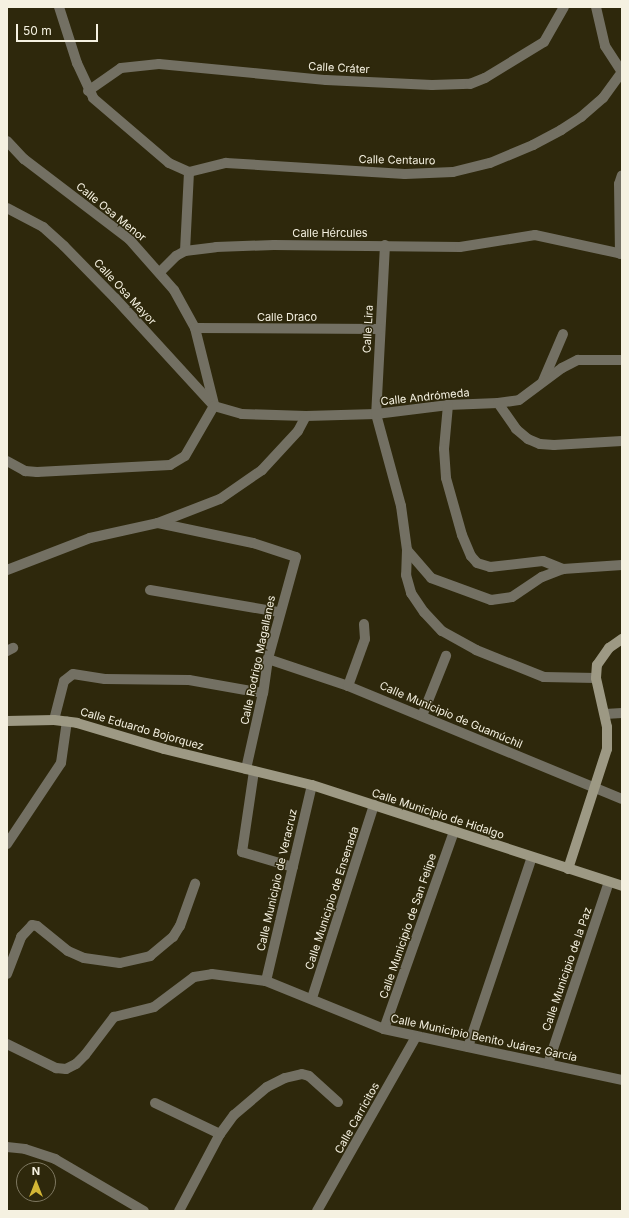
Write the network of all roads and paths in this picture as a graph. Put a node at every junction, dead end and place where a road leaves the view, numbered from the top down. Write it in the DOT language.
graph roads {
  1 [pos="59,7"];
  2 [pos="564,7"];
  3 [pos="596,7"];
  4 [pos="622,72"];
  5 [pos="88,90"];
  6 [pos="7,141"];
  7 [pos="189,172"];
  8 [pos="622,175"];
  9 [pos="7,208"];
  10 [pos="385,245"];
  11 [pos="185,251"];
  12 [pos="621,254"];
  13 [pos="160,272"];
  14 [pos="194,328"];
  15 [pos="380,329"];
  16 [pos="563,334"];
  17 [pos="622,360"];
  18 [pos="542,383"];
  19 [pos="498,404"];
  20 [pos="448,405"];
  21 [pos="214,406"];
  22 [pos="376,414"];
  23 [pos="306,416"];
  24 [pos="622,441"];
  25 [pos="7,461"];
  26 [pos="158,523"];
  27 [pos="407,550"];
  28 [pos="622,565"];
  29 [pos="563,569"];
  30 [pos="7,570"];
  31 [pos="150,590"];
  32 [pos="279,612"];
  33 [pos="364,624"];
  34 [pos="622,639"];
  35 [pos="446,656"];
  36 [pos="268,659"];
  37 [pos="596,678"];
  38 [pos="348,686"];
  39 [pos="263,694"];
  40 [pos="622,712"];
  41 [pos="605,714"];
  42 [pos="422,716"];
  43 [pos="54,720"];
  44 [pos="7,721"];
  45 [pos="67,721"];
  46 [pos="250,770"];
  47 [pos="312,785"];
  48 [pos="594,788"];
  49 [pos="622,799"];
  50 [pos="374,805"];
  51 [pos="454,831"];
  52 [pos="7,844"];
  53 [pos="532,857"];
  54 [pos="293,867"];
  55 [pos="568,869"];
  56 [pos="609,882"];
  57 [pos="194,884"];
  58 [pos="622,886"];
  59 [pos="7,974"];
  60 [pos="266,981"];
  61 [pos="312,998"];
  62 [pos="384,1029"];
  63 [pos="416,1037"];
  64 [pos="7,1044"];
  65 [pos="468,1047"];
  66 [pos="548,1064"];
  67 [pos="622,1080"];
  68 [pos="338,1102"];
  69 [pos="155,1103"];
  70 [pos="220,1134"];
  71 [pos="7,1147"];
  72 [pos="144,1211"];
  73 [pos="179,1211"];
  74 [pos="317,1211"];
  1 -- 5 [label="street"];
  2 -- 5 [label="street, Calle Cráter"];
  3 -- 4 [label="street"];
  4 -- 7 [label="street, Calle Centauro"];
  5 -- 7 [label="street"];
  6 -- 13 [label="street, Calle Osa Menor"];
  7 -- 11 [label="street"];
  8 -- 12 [label="street"];
  9 -- 21 [label="street, Calle Osa Mayor"];
  10 -- 11 [label="street, Calle Hércules"];
  10 -- 12 [label="street, Calle Hércules"];
  10 -- 15 [label="street, Calle Lira"];
  11 -- 13 [label="street"];
  13 -- 14 [label="street, Calle Osa Menor"];
  14 -- 15 [label="street, Calle Draco"];
  14 -- 21 [label="street, Calle Osa Menor"];
  15 -- 22 [label="street, Calle Lira"];
  16 -- 18 [label="street"];
  17 -- 18 [label="street, Calle Andrómeda"];
  18 -- 19 [label="street, Calle Andrómeda"];
  19 -- 20 [label="street, Calle Andrómeda"];
  19 -- 24 [label="street"];
  20 -- 22 [label="street, Calle Andrómeda"];
  20 -- 29 [label="street"];
  21 -- 23 [label="street, Calle Andrómeda"];
  21 -- 25 [label="street"];
  22 -- 23 [label="street, Calle Andrómeda"];
  22 -- 27 [label="street, Calle Lira"];
  23 -- 26 [label="street"];
  26 -- 30 [label="street"];
  26 -- 32 [label="street, Calle Rodrigo Magallanes"];
  27 -- 29 [label="street"];
  27 -- 37 [label="street, Calle Lira"];
  28 -- 29 [label="street"];
  31 -- 32 [label="street"];
  32 -- 36 [label="street, Calle Rodrigo Magallanes"];
  33 -- 38 [label="street"];
  34 -- 37 [label="street"];
  35 -- 42 [label="street"];
  36 -- 38 [label="street, Calle Municipio de Guamúchil"];
  36 -- 39 [label="street, Calle Rodrigo Magallanes"];
  37 -- 41 [label="street"];
  38 -- 42 [label="street, Calle Municipio de Guamúchil"];
  39 -- 43 [label="street"];
  39 -- 46 [label="street, Calle Rodrigo Magallanes"];
  40 -- 41 [label="street"];
  41 -- 48 [label="street"];
  42 -- 48 [label="street, Calle Municipio de Guamúchil"];
  43 -- 44 [label="street, Calle Eduardo Bojorquez"];
  43 -- 45 [label="street, Calle Eduardo Bojorquez"];
  45 -- 46 [label="street, Calle Eduardo Bojorquez"];
  45 -- 52 [label="street"];
  46 -- 47 [label="street, Calle Municipio de Hidalgo"];
  46 -- 54 [label="street, Calle Rodrigo Magallanes"];
  47 -- 50 [label="street, Calle Municipio de Hidalgo"];
  47 -- 54 [label="street, Calle Municipio de Veracruz"];
  48 -- 49 [label="street, Calle Municipio de Guamúchil"];
  48 -- 55 [label="street"];
  50 -- 51 [label="street, Calle Municipio de Hidalgo"];
  50 -- 61 [label="street, Calle Municipio de Ensenada"];
  51 -- 53 [label="street, Calle Municipio de Hidalgo"];
  51 -- 62 [label="street, Calle Municipio de San Felipe"];
  53 -- 55 [label="street, Calle Municipio de Hidalgo"];
  53 -- 65 [label="street"];
  54 -- 60 [label="street, Calle Municipio de Veracruz"];
  55 -- 56 [label="street, Calle Municipio de Hidalgo"];
  56 -- 58 [label="street, Calle Municipio de Hidalgo"];
  56 -- 66 [label="street, Calle Municipio de la Paz"];
  57 -- 59 [label="street"];
  60 -- 61 [label="street, Calle Municipio Benito Juárez García"];
  60 -- 64 [label="street, Calle Municipio Benito Juárez García"];
  61 -- 62 [label="street, Calle Municipio Benito Juárez García"];
  62 -- 63 [label="street, Calle Municipio Benito Juárez García"];
  63 -- 65 [label="street, Calle Municipio Benito Juárez García"];
  63 -- 74 [label="street, Calle Carricitos"];
  65 -- 66 [label="street, Calle Municipio Benito Juárez García"];
  66 -- 67 [label="street, Calle Municipio Benito Juárez García"];
  68 -- 70 [label="street"];
  69 -- 70 [label="street"];
  70 -- 73 [label="street"];
  71 -- 72 [label="street"];
}
